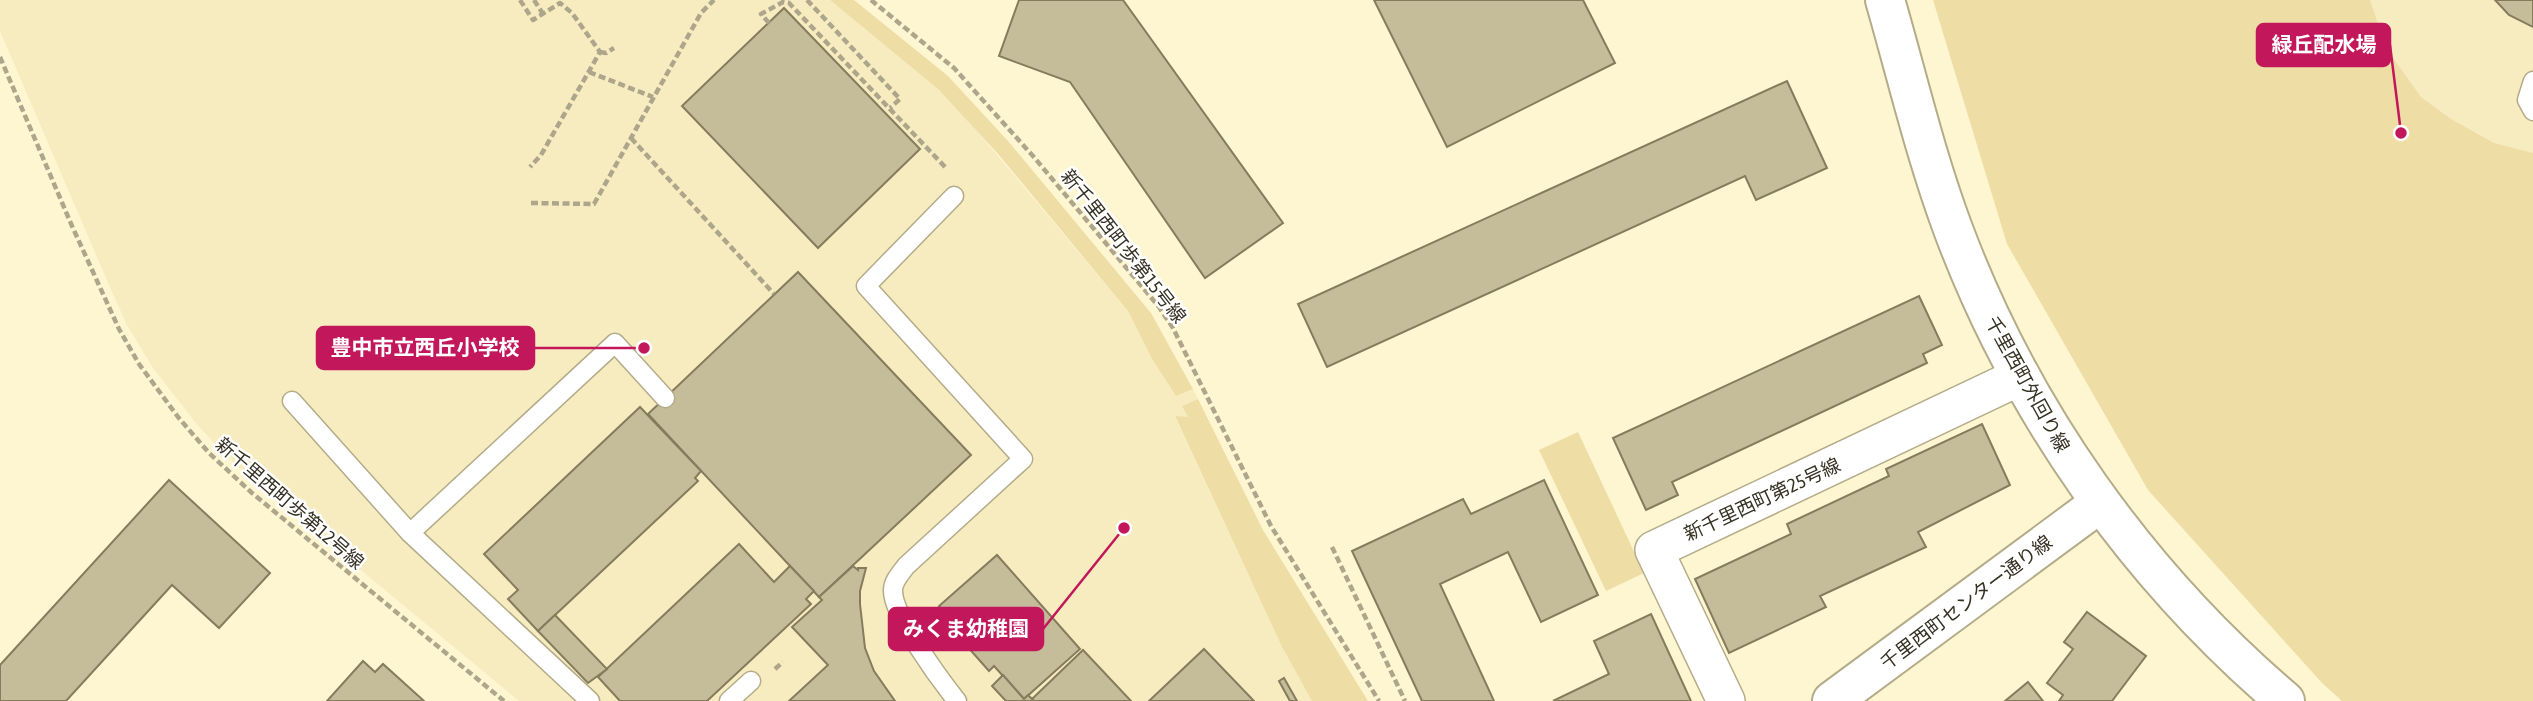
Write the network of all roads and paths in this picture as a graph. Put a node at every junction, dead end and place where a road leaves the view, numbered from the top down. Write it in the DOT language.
graph roads {
  1 [pos="520,0"];
  2 [pos="534,0"];
  3 [pos="714,0"];
  4 [pos="807,0"];
  5 [pos="871,0"];
  6 [pos="1885,0"];
  7 [pos="543,14"];
  8 [pos="769,23"];
  9 [pos="614,48"];
  10 [pos="600,52"];
  11 [pos="0,57"];
  12 [pos="589,72"];
  13 [pos="2533,81"];
  14 [pos="653,97"];
  15 [pos="890,108"];
  16 [pos="2533,111"];
  17 [pos="631,138"];
  18 [pos="530,167"];
  19 [pos="954,197"];
  20 [pos="531,203"];
  21 [pos="775,295"];
  22 [pos="2021,376"];
  23 [pos="665,398"];
  24 [pos="292,401"];
  25 [pos="2100,503"];
  26 [pos="410,533"];
  27 [pos="1332,547"];
  28 [pos="751,681"];
  29 [pos="504,701"];
  30 [pos="590,701"];
  31 [pos="729,701"];
  32 [pos="957,701"];
  33 [pos="1379,701"];
  34 [pos="1405,701"];
  35 [pos="1726,701"];
  36 [pos="1832,701"];
  37 [pos="2285,701"];
  1 -- 7 [label="path"];
  2 -- 7 [label="path"];
  3 -- 14 [label="path"];
  4 -- 15 [label="path"];
  5 -- 33 [label="path, 新千里西町歩第15号線"];
  6 -- 22 [label="street, 千里西町外回り線"];
  7 -- 10 [label="path"];
  8 -- 15 [label="path"];
  9 -- 10 [label="path"];
  10 -- 12 [label="path"];
  11 -- 29 [label="path, 新千里西町歩第12号線"];
  12 -- 14 [label="path"];
  12 -- 18 [label="path"];
  13 -- 16 [label="lane"];
  14 -- 17 [label="path"];
  15 -- 19 [label="path"];
  17 -- 20 [label="path"];
  17 -- 21 [label="path"];
  19 -- 32 [label="lane"];
  22 -- 25 [label="street, 千里西町外回り線"];
  22 -- 35 [label="street, 新千里西町第25号線"];
  23 -- 26 [label="lane"];
  24 -- 26 [label="lane"];
  25 -- 36 [label="street, 千里西町センター通り線"];
  25 -- 37 [label="street, 千里西町外回り線"];
  26 -- 30 [label="lane"];
  27 -- 34 [label="path"];
  28 -- 31 [label="lane"];
}
